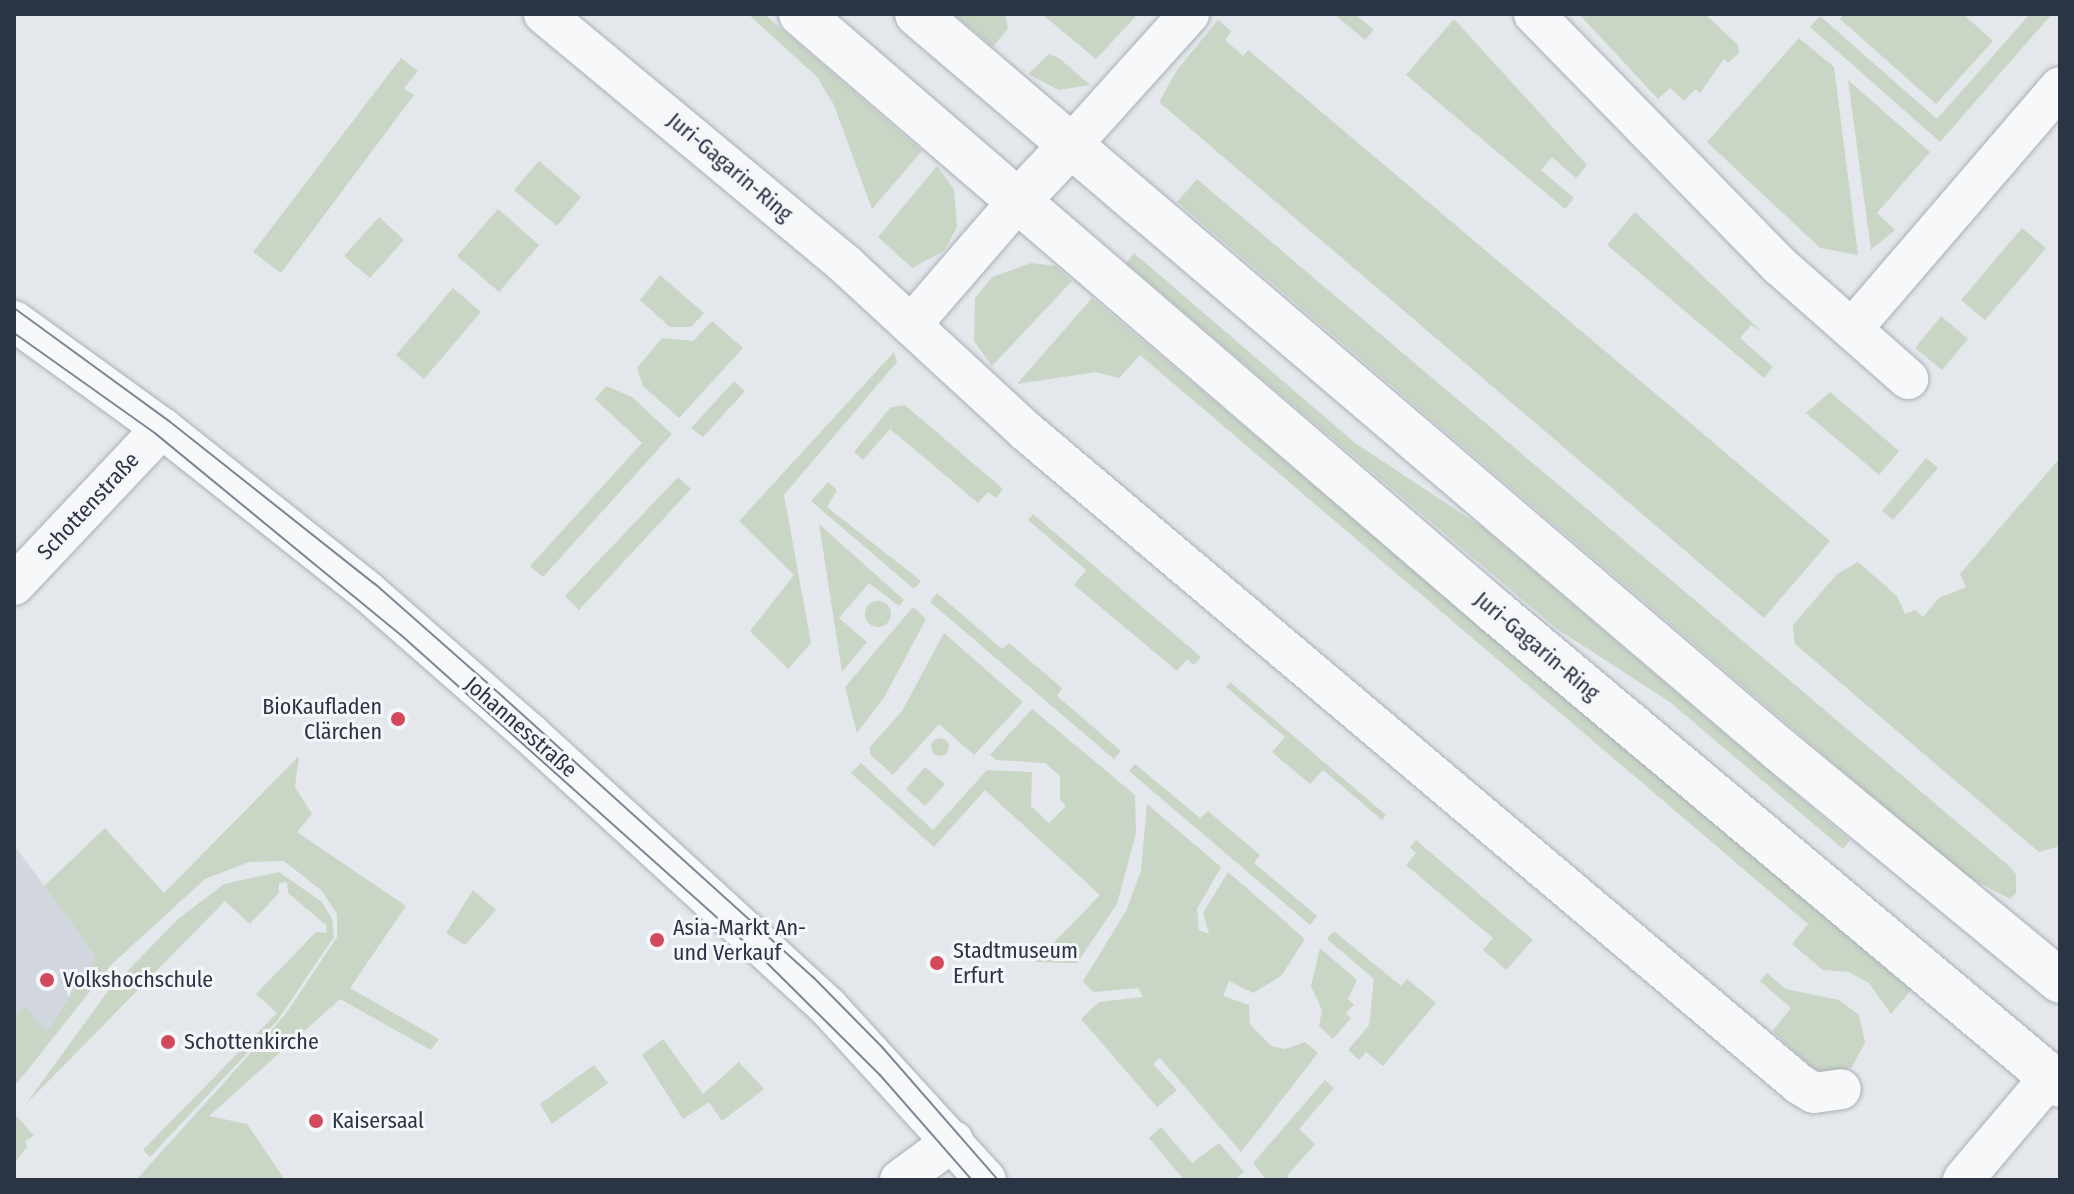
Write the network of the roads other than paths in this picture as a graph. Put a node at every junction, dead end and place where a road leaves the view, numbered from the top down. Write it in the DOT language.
graph roads {
  1 [pos="544,14"];
  2 [pos="801,14"];
  3 [pos="917,14"];
  4 [pos="1189,14"];
  5 [pos="1534,14"];
  6 [pos="2060,87"];
  7 [pos="1072,144"];
  8 [pos="1019,200"];
  9 [pos="14,321"];
  10 [pos="911,325"];
  11 [pos="1852,329"];
  12 [pos="1908,379"];
  13 [pos="162,428"];
  14 [pos="14,585"];
  15 [pos="2060,981"];
  16 [pos="2058,1068"];
  17 [pos="1841,1089"];
  18 [pos="953,1141"];
  19 [pos="900,1180"];
  20 [pos="986,1180"];
  21 [pos="1963,1180"];
  1 -- 10 [label="street, Juri-Gagarin-Ring"];
  2 -- 8 [label="street, Juri-Gagarin-Ring"];
  3 -- 7 [label="street"];
  4 -- 7 [label="street"];
  5 -- 11 [label="street"];
  6 -- 11 [label="street"];
  7 -- 8 [label="street"];
  7 -- 15 [label="street"];
  8 -- 10 [label="street"];
  8 -- 16 [label="street, Juri-Gagarin-Ring"];
  9 -- 13 [label="street, Johannesstraße"];
  10 -- 17 [label="street, Juri-Gagarin-Ring"];
  11 -- 12 [label="street"];
  13 -- 14 [label="street, Schottenstraße"];
  13 -- 18 [label="street, Johannesstraße"];
  16 -- 21 [label="street"];
  18 -- 19 [label="street"];
  18 -- 20 [label="street, Johannesstraße"];
}
